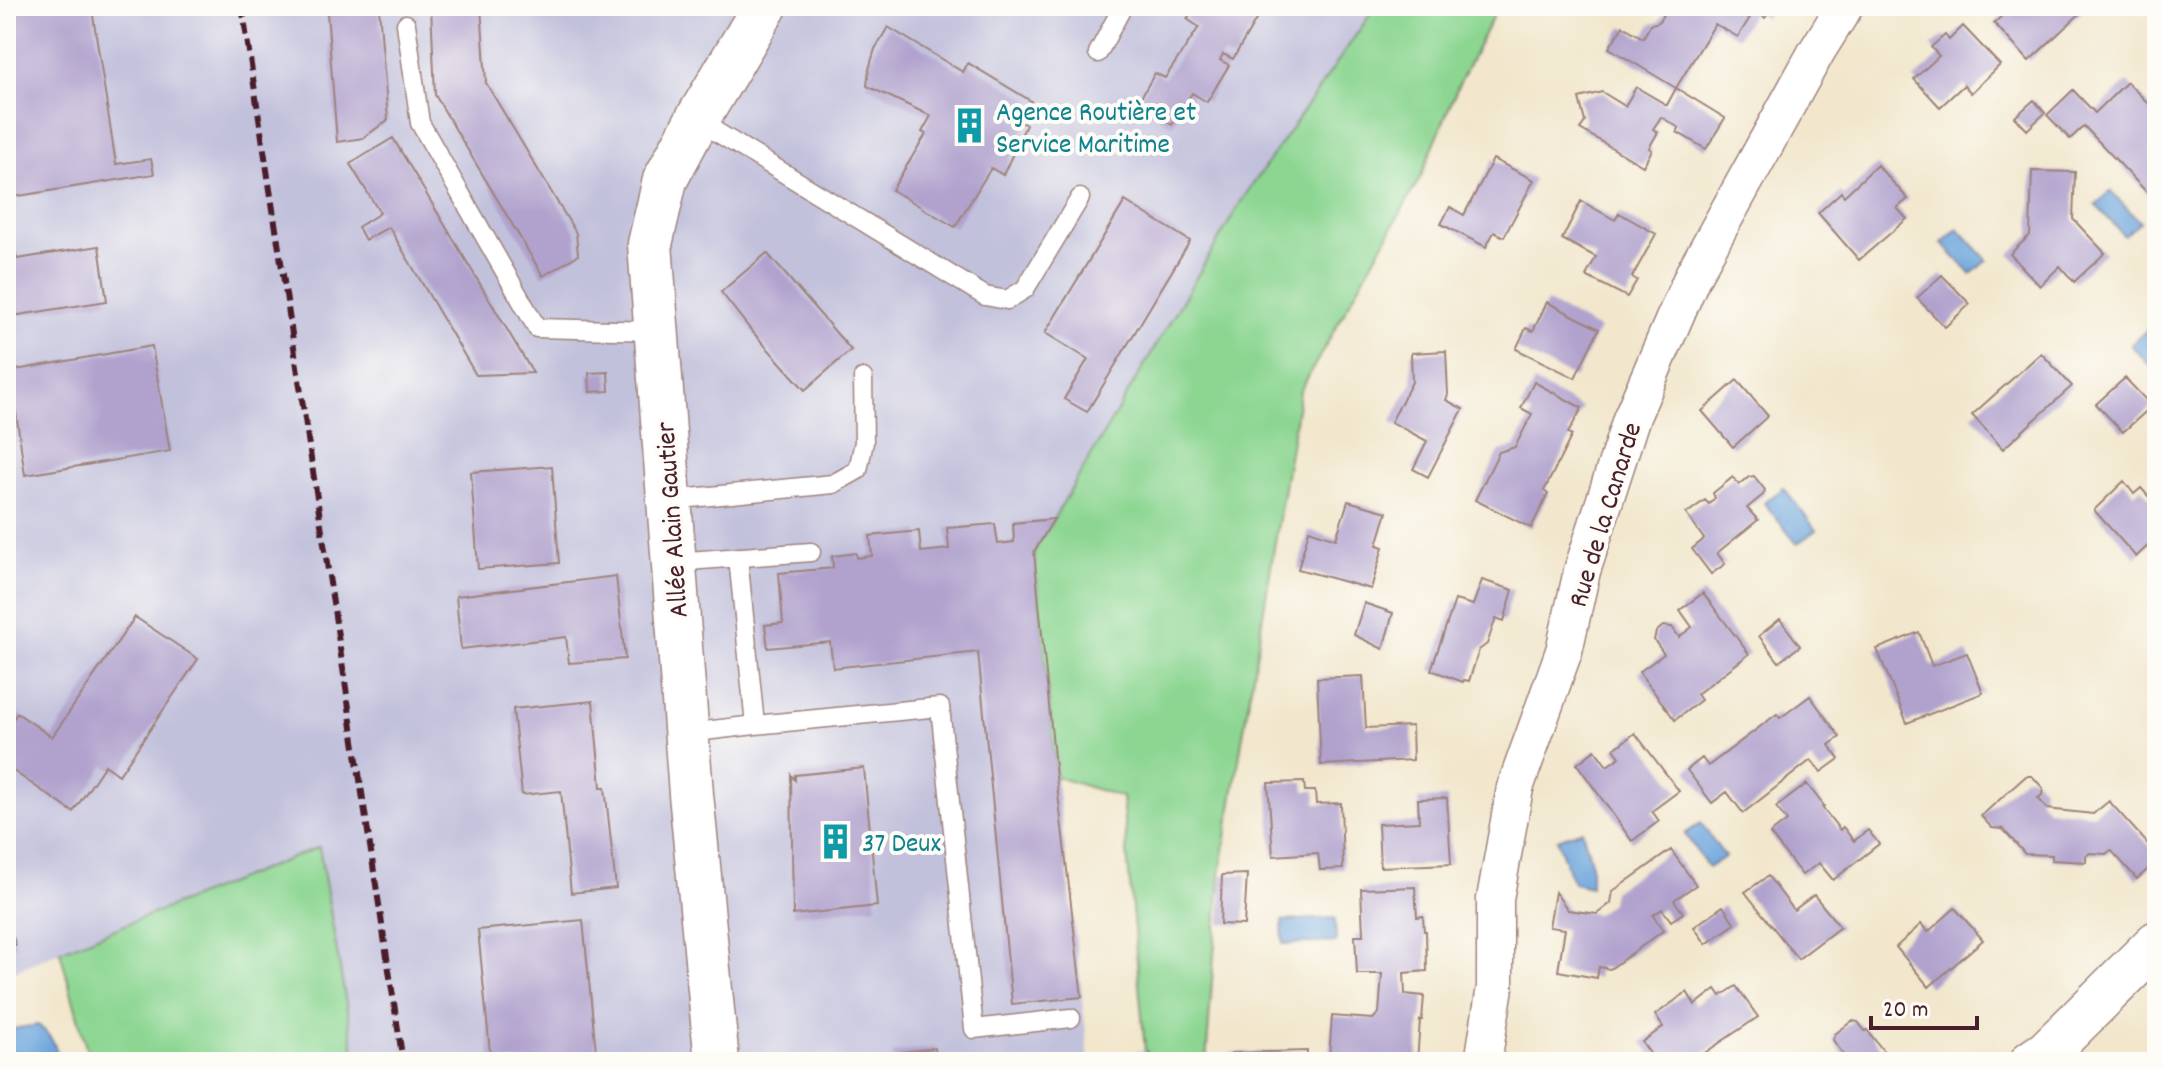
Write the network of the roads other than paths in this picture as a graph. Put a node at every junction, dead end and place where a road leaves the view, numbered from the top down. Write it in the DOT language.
graph roads {
  1 [pos="765,6"];
  2 [pos="1123,6"];
  3 [pos="1845,6"];
  4 [pos="406,24"];
  5 [pos="1098,53"];
  6 [pos="697,120"];
  7 [pos="1080,198"];
  8 [pos="655,331"];
  9 [pos="863,378"];
  10 [pos="670,500"];
  11 [pos="811,552"];
  12 [pos="738,557"];
  13 [pos="674,562"];
  14 [pos="755,725"];
  15 [pos="686,733"];
  16 [pos="2157,943"];
  17 [pos="1071,1018"];
  18 [pos="717,1062"];
  19 [pos="1483,1062"];
  20 [pos="2032,1062"];
  1 -- 6 [label="street, Allée Alain Gautier"];
  2 -- 5 [label="lane"];
  3 -- 19 [label="street, Rue de la Canarde"];
  4 -- 8 [label="lane"];
  6 -- 7 [label="lane"];
  6 -- 8 [label="street, Allée Alain Gautier"];
  8 -- 10 [label="street, Allée Alain Gautier"];
  9 -- 10 [label="lane"];
  10 -- 13 [label="street, Allée Alain Gautier"];
  11 -- 12 [label="lane"];
  12 -- 13 [label="lane"];
  12 -- 14 [label="lane"];
  13 -- 15 [label="street, Allée Alain Gautier"];
  14 -- 15 [label="lane"];
  14 -- 17 [label="lane"];
  15 -- 18 [label="street, Allée Alain Gautier"];
  16 -- 20 [label="street"];
}
